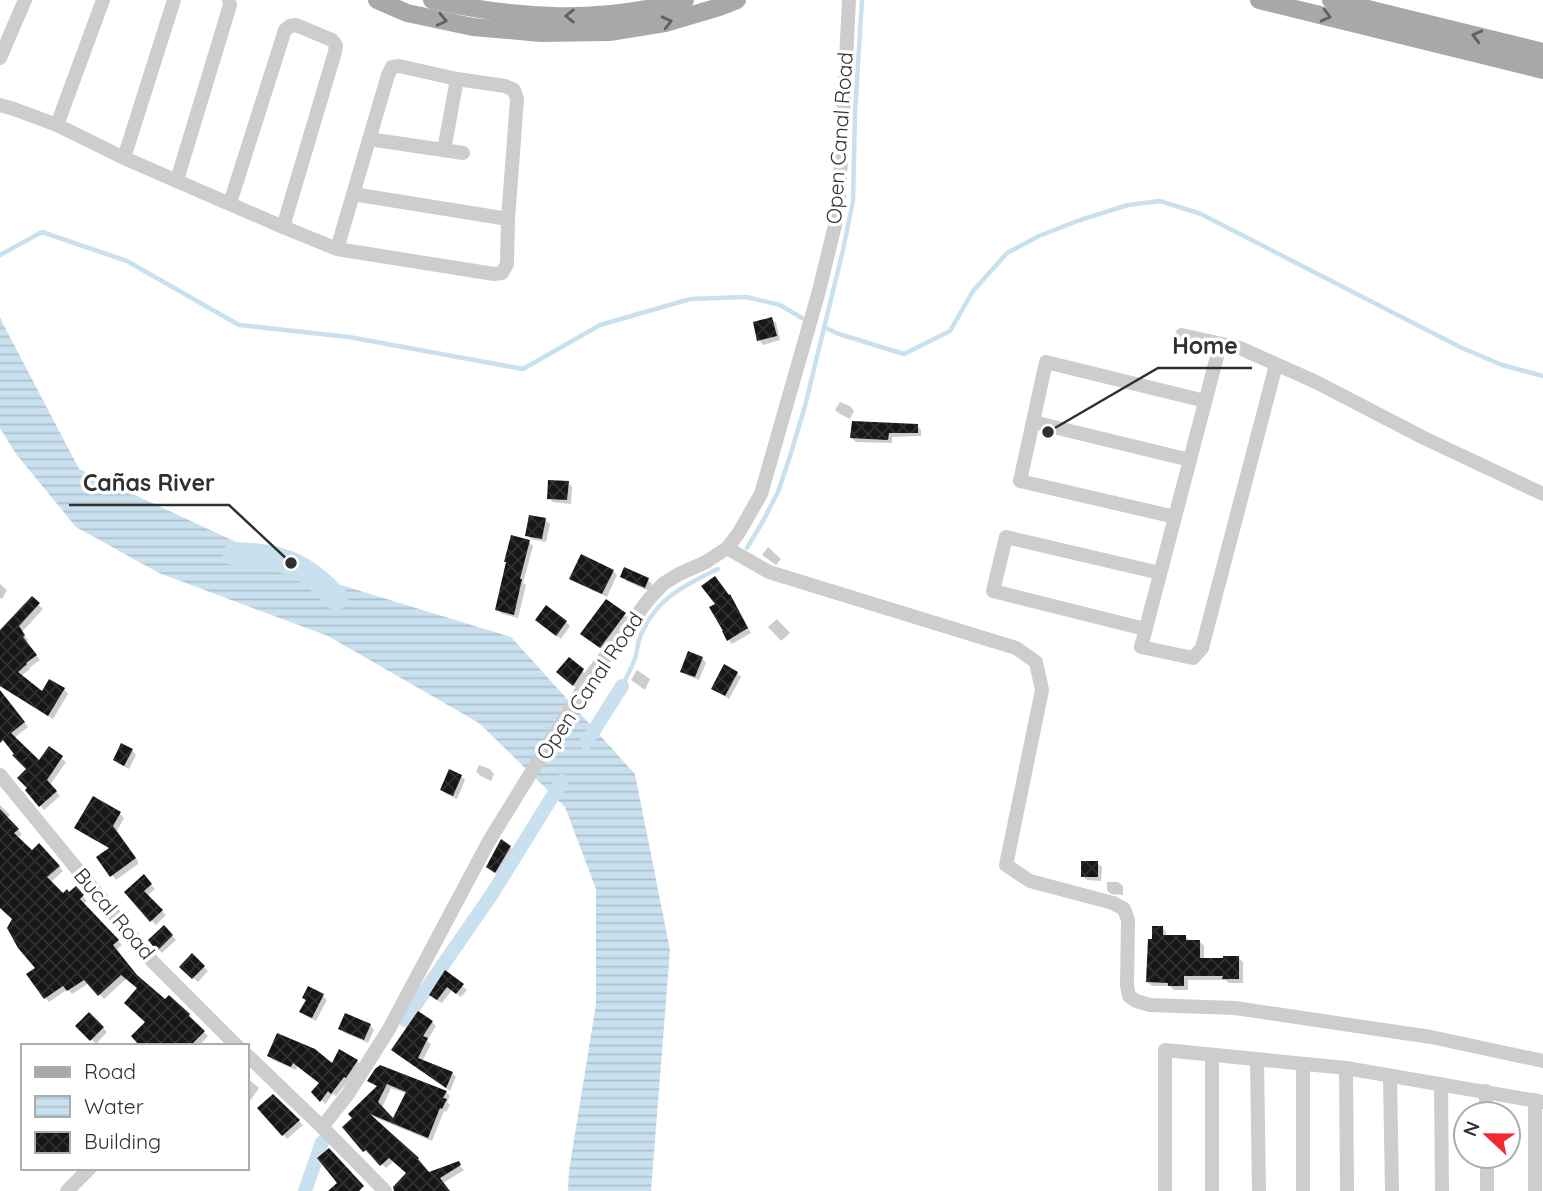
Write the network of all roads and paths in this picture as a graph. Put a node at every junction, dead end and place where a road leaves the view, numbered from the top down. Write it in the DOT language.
graph roads {
  1 [pos="25,0"];
  2 [pos="103,0"];
  3 [pos="174,0"];
  4 [pos="229,0"];
  5 [pos="377,0"];
  6 [pos="432,0"];
  7 [pos="685,0"];
  8 [pos="737,0"];
  9 [pos="849,0"];
  10 [pos="1259,0"];
  11 [pos="1331,0"];
  12 [pos="1543,52"];
  13 [pos="0,58"];
  14 [pos="1543,70"];
  15 [pos="457,79"];
  16 [pos="0,105"];
  17 [pos="57,125"];
  18 [pos="369,139"];
  19 [pos="444,150"];
  20 [pos="463,153"];
  21 [pos="124,158"];
  22 [pos="177,180"];
  23 [pos="353,194"];
  24 [pos="230,203"];
  25 [pos="508,219"];
  26 [pos="283,228"];
  27 [pos="337,249"];
  28 [pos="1182,335"];
  29 [pos="1220,345"];
  30 [pos="1276,365"];
  31 [pos="1205,401"];
  32 [pos="1033,422"];
  33 [pos="1190,460"];
  34 [pos="1543,494"];
  35 [pos="1175,516"];
  36 [pos="727,548"];
  37 [pos="1160,573"];
  38 [pos="1145,629"];
  39 [pos="0,775"];
  40 [pos="232,1044"];
  41 [pos="1212,1055"];
  42 [pos="248,1056"];
  43 [pos="1257,1059"];
  44 [pos="1543,1061"];
  45 [pos="1303,1064"];
  46 [pos="1346,1068"];
  47 [pos="1390,1076"];
  48 [pos="1441,1084"];
  49 [pos="1486,1091"];
  50 [pos="1486,1100"];
  51 [pos="1539,1101"];
  52 [pos="322,1126"];
  53 [pos="88,1170"];
  54 [pos="1487,1170"];
  55 [pos="67,1191"];
  56 [pos="385,1191"];
  57 [pos="1165,1191"];
  58 [pos="1212,1191"];
  59 [pos="1259,1191"];
  60 [pos="1303,1191"];
  61 [pos="1348,1191"];
  62 [pos="1392,1191"];
  63 [pos="1442,1191"];
  64 [pos="1488,1191"];
  65 [pos="1535,1191"];
  1 -- 13 [label="street"];
  2 -- 17 [label="street"];
  3 -- 21 [label="street"];
  4 -- 22 [label="street"];
  5 -- 8 [label="main road, one-way"];
  7 -- 6 [label="main road, one-way"];
  9 -- 36 [label="street, Open Canal Road"];
  10 -- 14 [label="main road, one-way"];
  12 -- 11 [label="main road, one-way"];
  15 -- 18 [label="street"];
  15 -- 19 [label="street"];
  15 -- 25 [label="street"];
  16 -- 17 [label="street"];
  17 -- 21 [label="street"];
  18 -- 19 [label="street"];
  18 -- 23 [label="street"];
  19 -- 20 [label="street"];
  21 -- 22 [label="street"];
  22 -- 24 [label="street"];
  23 -- 25 [label="street"];
  23 -- 27 [label="street"];
  24 -- 26 [label="street"];
  24 -- 26 [label="street"];
  25 -- 27 [label="street"];
  26 -- 27 [label="street"];
  28 -- 29 [label="street"];
  29 -- 30 [label="street"];
  29 -- 31 [label="street"];
  30 -- 34 [label="street"];
  30 -- 38 [label="street"];
  31 -- 32 [label="street"];
  31 -- 33 [label="street"];
  32 -- 33 [label="street"];
  32 -- 35 [label="street"];
  33 -- 35 [label="street"];
  35 -- 37 [label="street"];
  36 -- 44 [label="street"];
  36 -- 52 [label="street, Open Canal Road"];
  37 -- 38 [label="street"];
  37 -- 38 [label="street"];
  39 -- 40 [label="street, Bucal Road"];
  41 -- 43 [label="street"];
  41 -- 57 [label="street"];
  41 -- 58 [label="street"];
  42 -- 52 [label="street"];
  43 -- 45 [label="street"];
  43 -- 59 [label="street"];
  45 -- 46 [label="street"];
  45 -- 60 [label="street"];
  46 -- 47 [label="street"];
  46 -- 61 [label="street"];
  47 -- 48 [label="street"];
  47 -- 62 [label="street"];
  48 -- 49 [label="street"];
  48 -- 63 [label="street"];
  49 -- 50 [label="street"];
  49 -- 51 [label="street"];
  51 -- 65 [label="street"];
  52 -- 56 [label="street"];
  53 -- 55 [label="street"];
  54 -- 64 [label="street"];
}
